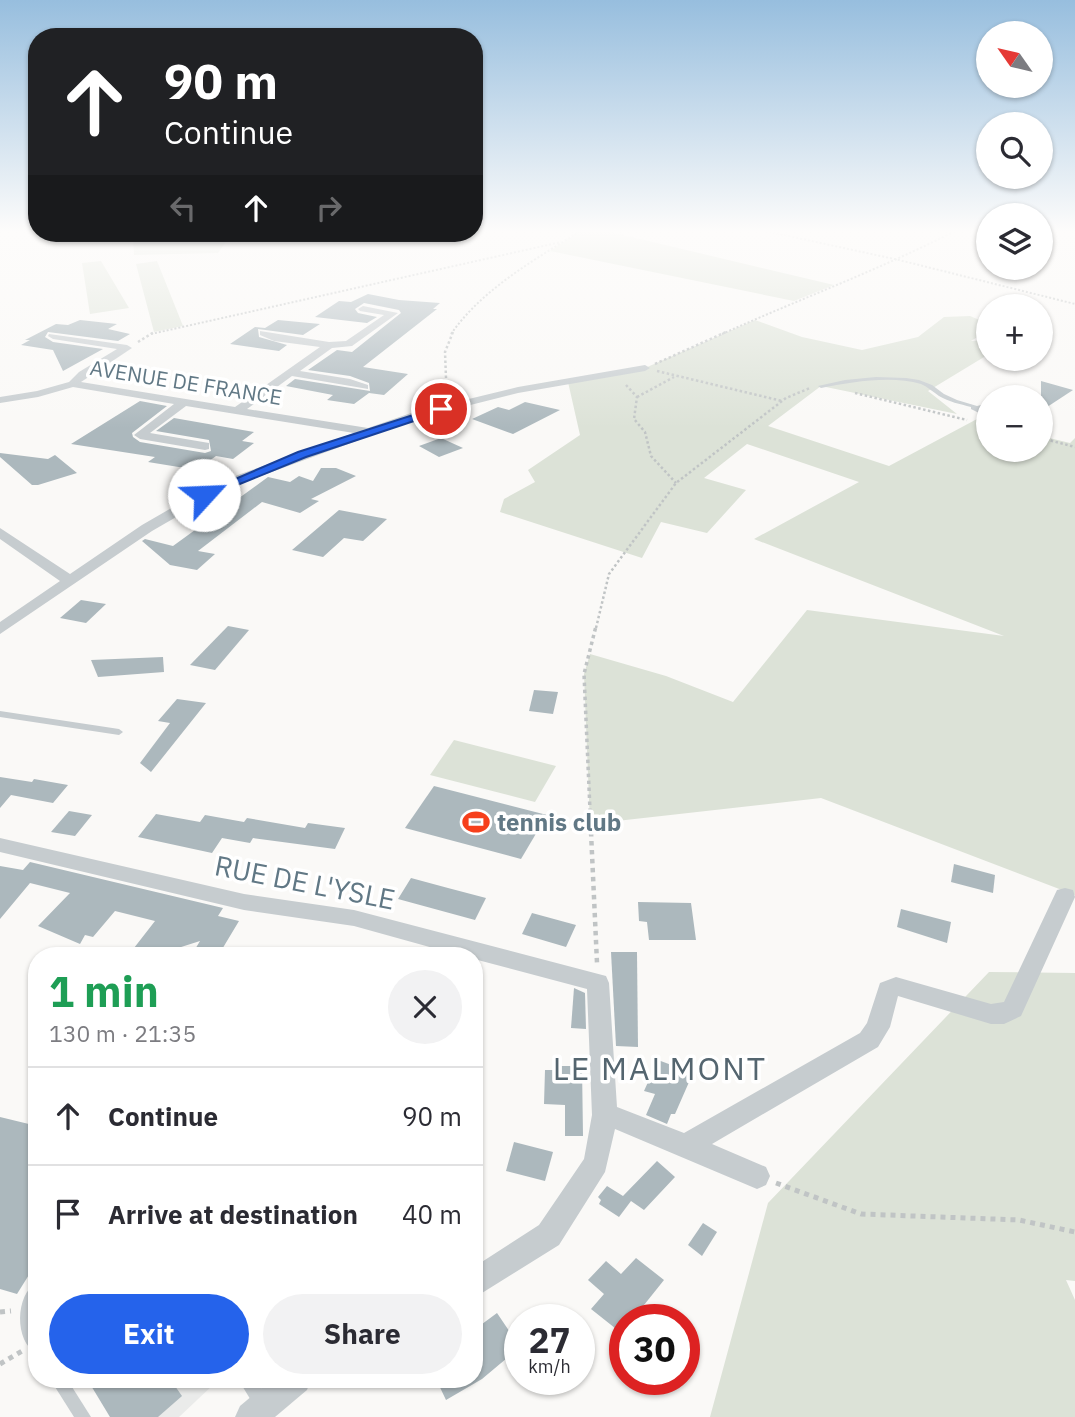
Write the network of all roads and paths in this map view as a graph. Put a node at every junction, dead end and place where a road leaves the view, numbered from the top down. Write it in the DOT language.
graph roads {
  1 [pos="318,296"];
  2 [pos="489,296"];
  3 [pos="805,296"];
  4 [pos="1044,296"];
  5 [pos="1075,304"];
  6 [pos="363,309"];
  7 [pos="264,333"];
  8 [pos="54,336"];
  9 [pos="329,345"];
  10 [pos="127,348"];
  11 [pos="645,368"];
  12 [pos="291,373"];
  13 [pos="613,374"];
  14 [pos="677,376"];
  15 [pos="73,384"];
  16 [pos="821,386"];
  17 [pos="364,387"];
  18 [pos="636,397"];
  19 [pos="879,399"];
  20 [pos="0,400"];
  21 [pos="184,402"];
  22 [pos="974,406"];
  23 [pos="238,410"];
  24 [pos="976,411"];
  25 [pos="415,415"];
  26 [pos="968,420"];
  27 [pos="367,431"];
  28 [pos="1053,441"];
  29 [pos="205,446"];
  30 [pos="1075,447"];
  31 [pos="676,483"];
  32 [pos="0,532"];
  33 [pos="69,581"];
  34 [pos="0,629"];
  35 [pos="0,714"];
  36 [pos="119,732"];
  37 [pos="0,845"];
  38 [pos="1065,897"];
  39 [pos="463,947"];
  40 [pos="483,952"];
  41 [pos="598,983"];
  42 [pos="605,1115"];
  43 [pos="687,1145"];
  44 [pos="757,1175"];
  45 [pos="1075,1232"];
  46 [pos="483,1278"];
  47 [pos="28,1305"];
  48 [pos="28,1332"];
  49 [pos="28,1349"];
  50 [pos="0,1364"];
  51 [pos="64,1388"];
  52 [pos="249,1388"];
  53 [pos="285,1388"];
  54 [pos="257,1411"];
  55 [pos="83,1417"];
  1 -- 10 [label="path"];
  2 -- 25 [label="path"];
  3 -- 11 [label="path"];
  4 -- 5 [label="path"];
  6 -- 9 [label="street"];
  7 -- 9 [label="street"];
  8 -- 10 [label="street"];
  9 -- 12 [label="street"];
  10 -- 15 [label="street"];
  11 -- 13 [label="street"];
  11 -- 14 [label="path"];
  12 -- 17 [label="street"];
  12 -- 23 [label="street"];
  13 -- 18 [label="path"];
  13 -- 25 [label="street"];
  14 -- 18 [label="path"];
  14 -- 31 [label="path"];
  15 -- 20 [label="street, AVENUE DE FRANCE"];
  15 -- 21 [label="street, AVENUE DE FRANCE"];
  16 -- 22 [label="lane"];
  18 -- 31 [label="path"];
  19 -- 26 [label="path"];
  21 -- 23 [label="street, AVENUE DE FRANCE"];
  21 -- 29 [label="street"];
  22 -- 24 [label="lane"];
  23 -- 27 [label="street, AVENUE DE FRANCE"];
  25 -- 27 [label="street"];
  27 -- 33 [label="street"];
  28 -- 30 [label="path"];
  31 -- 41 [label="path"];
  32 -- 33 [label="street"];
  33 -- 34 [label="street"];
  35 -- 36 [label="lane"];
  37 -- 39 [label="street, RUE DE L'YSLE"];
  38 -- 43 [label="street"];
  40 -- 41 [label="street, RUE DE L'YSLE"];
  41 -- 42 [label="street"];
  42 -- 43 [label="street"];
  42 -- 46 [label="street"];
  43 -- 44 [label="street"];
  44 -- 45 [label="path"];
  47 -- 48 [label="lane"];
  49 -- 50 [label="path"];
  51 -- 55 [label="lane"];
  52 -- 54 [label="lane"];
  53 -- 54 [label="street"];
}
